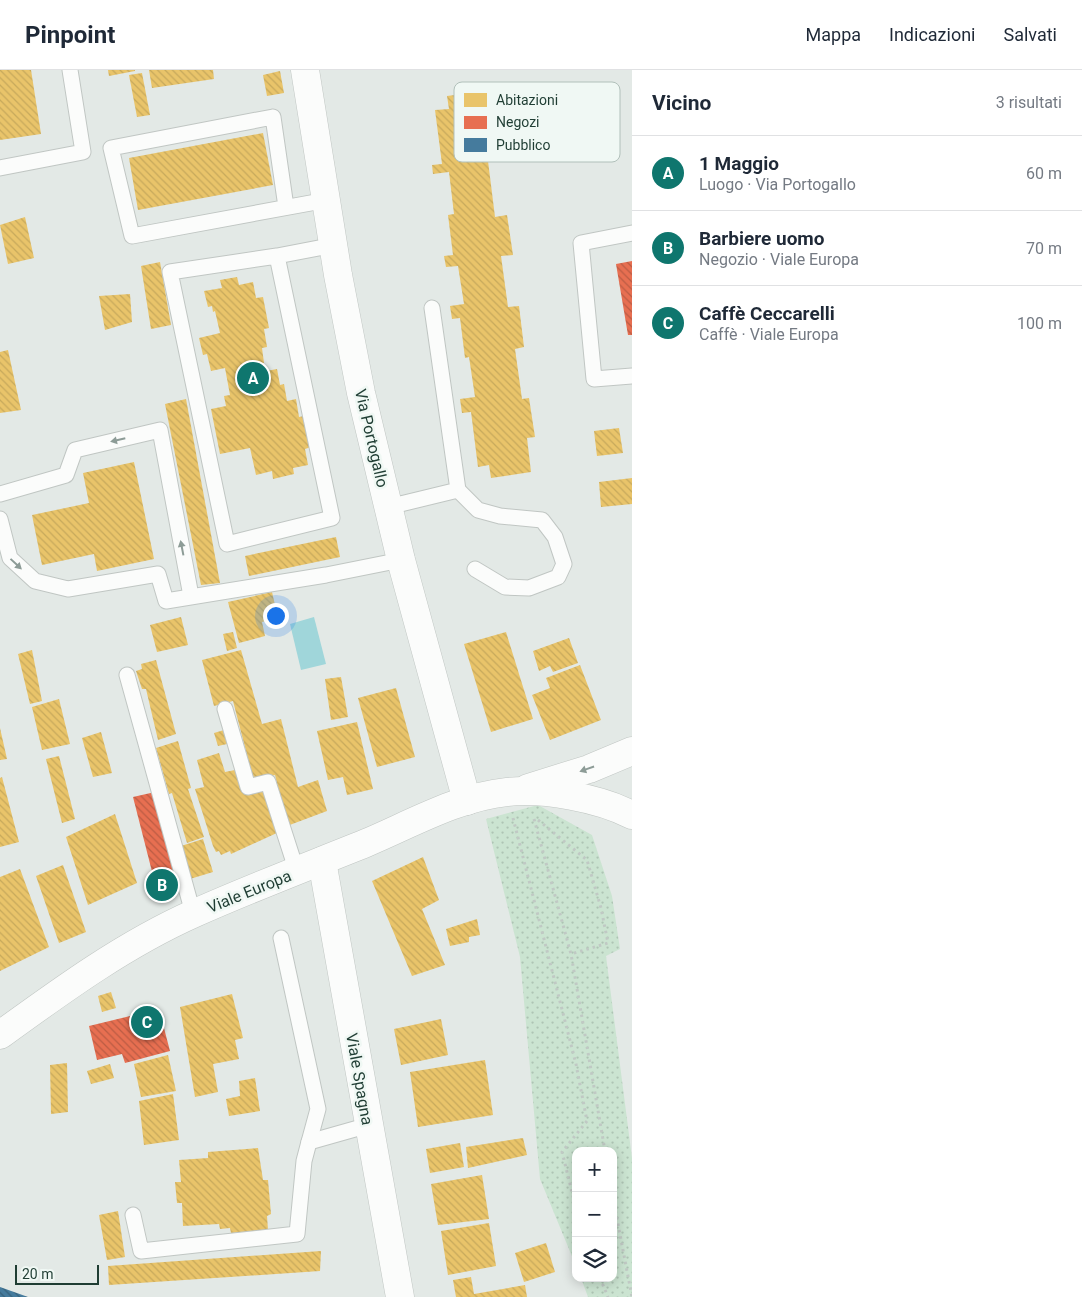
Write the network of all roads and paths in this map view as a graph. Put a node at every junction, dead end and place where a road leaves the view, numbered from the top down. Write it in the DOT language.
graph roads {
  1 [pos="70,70"];
  2 [pos="305,70"];
  3 [pos="0,168"];
  4 [pos="327,200"];
  5 [pos="286,207"];
  6 [pos="632,233"];
  7 [pos="334,245"];
  8 [pos="277,256"];
  9 [pos="432,308"];
  10 [pos="632,376"];
  11 [pos="458,490"];
  12 [pos="0,494"];
  13 [pos="388,506"];
  14 [pos="0,519"];
  15 [pos="401,560"];
  16 [pos="475,569"];
  17 [pos="191,596"];
  18 [pos="127,675"];
  19 [pos="225,709"];
  20 [pos="632,751"];
  21 [pos="513,792"];
  22 [pos="467,800"];
  23 [pos="632,815"];
  24 [pos="322,861"];
  25 [pos="297,872"];
  26 [pos="194,913"];
  27 [pos="281,938"];
  28 [pos="571,954"];
  29 [pos="0,1035"];
  30 [pos="369,1125"];
  31 [pos="309,1142"];
  32 [pos="604,1147"];
  33 [pos="572,1192"];
  34 [pos="133,1215"];
  35 [pos="617,1219"];
  36 [pos="602,1282"];
  37 [pos="400,1297"];
  38 [pos="608,1297"];
  39 [pos="632,1297"];
  1 -- 3 [label="lane"];
  2 -- 4 [label="street, Via Portogallo"];
  4 -- 5 [label="lane"];
  4 -- 7 [label="street, Via Portogallo"];
  5 -- 5 [label="lane"];
  6 -- 10 [label="lane"];
  7 -- 8 [label="lane"];
  7 -- 13 [label="street, Via Portogallo"];
  8 -- 8 [label="lane"];
  9 -- 11 [label="lane"];
  11 -- 13 [label="lane"];
  11 -- 16 [label="lane"];
  17 -- 12 [label="lane, one-way"];
  13 -- 15 [label="street, Via Portogallo"];
  14 -- 17 [label="lane, one-way"];
  15 -- 17 [label="lane"];
  15 -- 22 [label="street, Via Portogallo"];
  18 -- 26 [label="lane"];
  19 -- 25 [label="lane"];
  20 -- 21 [label="street, one-way"];
  21 -- 22 [label="street, Viale Europa"];
  21 -- 23 [label="street"];
  21 -- 33 [label="path"];
  22 -- 24 [label="street, Viale Europa"];
  24 -- 25 [label="street, Viale Europa"];
  24 -- 30 [label="street, Viale Spagna"];
  25 -- 26 [label="street, Viale Europa"];
  26 -- 29 [label="street, Viale Europa"];
  27 -- 31 [label="lane"];
  28 -- 28 [label="path"];
  28 -- 32 [label="path"];
  30 -- 31 [label="lane"];
  30 -- 37 [label="street, Viale Spagna"];
  31 -- 34 [label="lane"];
  35 -- 39 [label="path"];
  36 -- 38 [label="path"];
}
